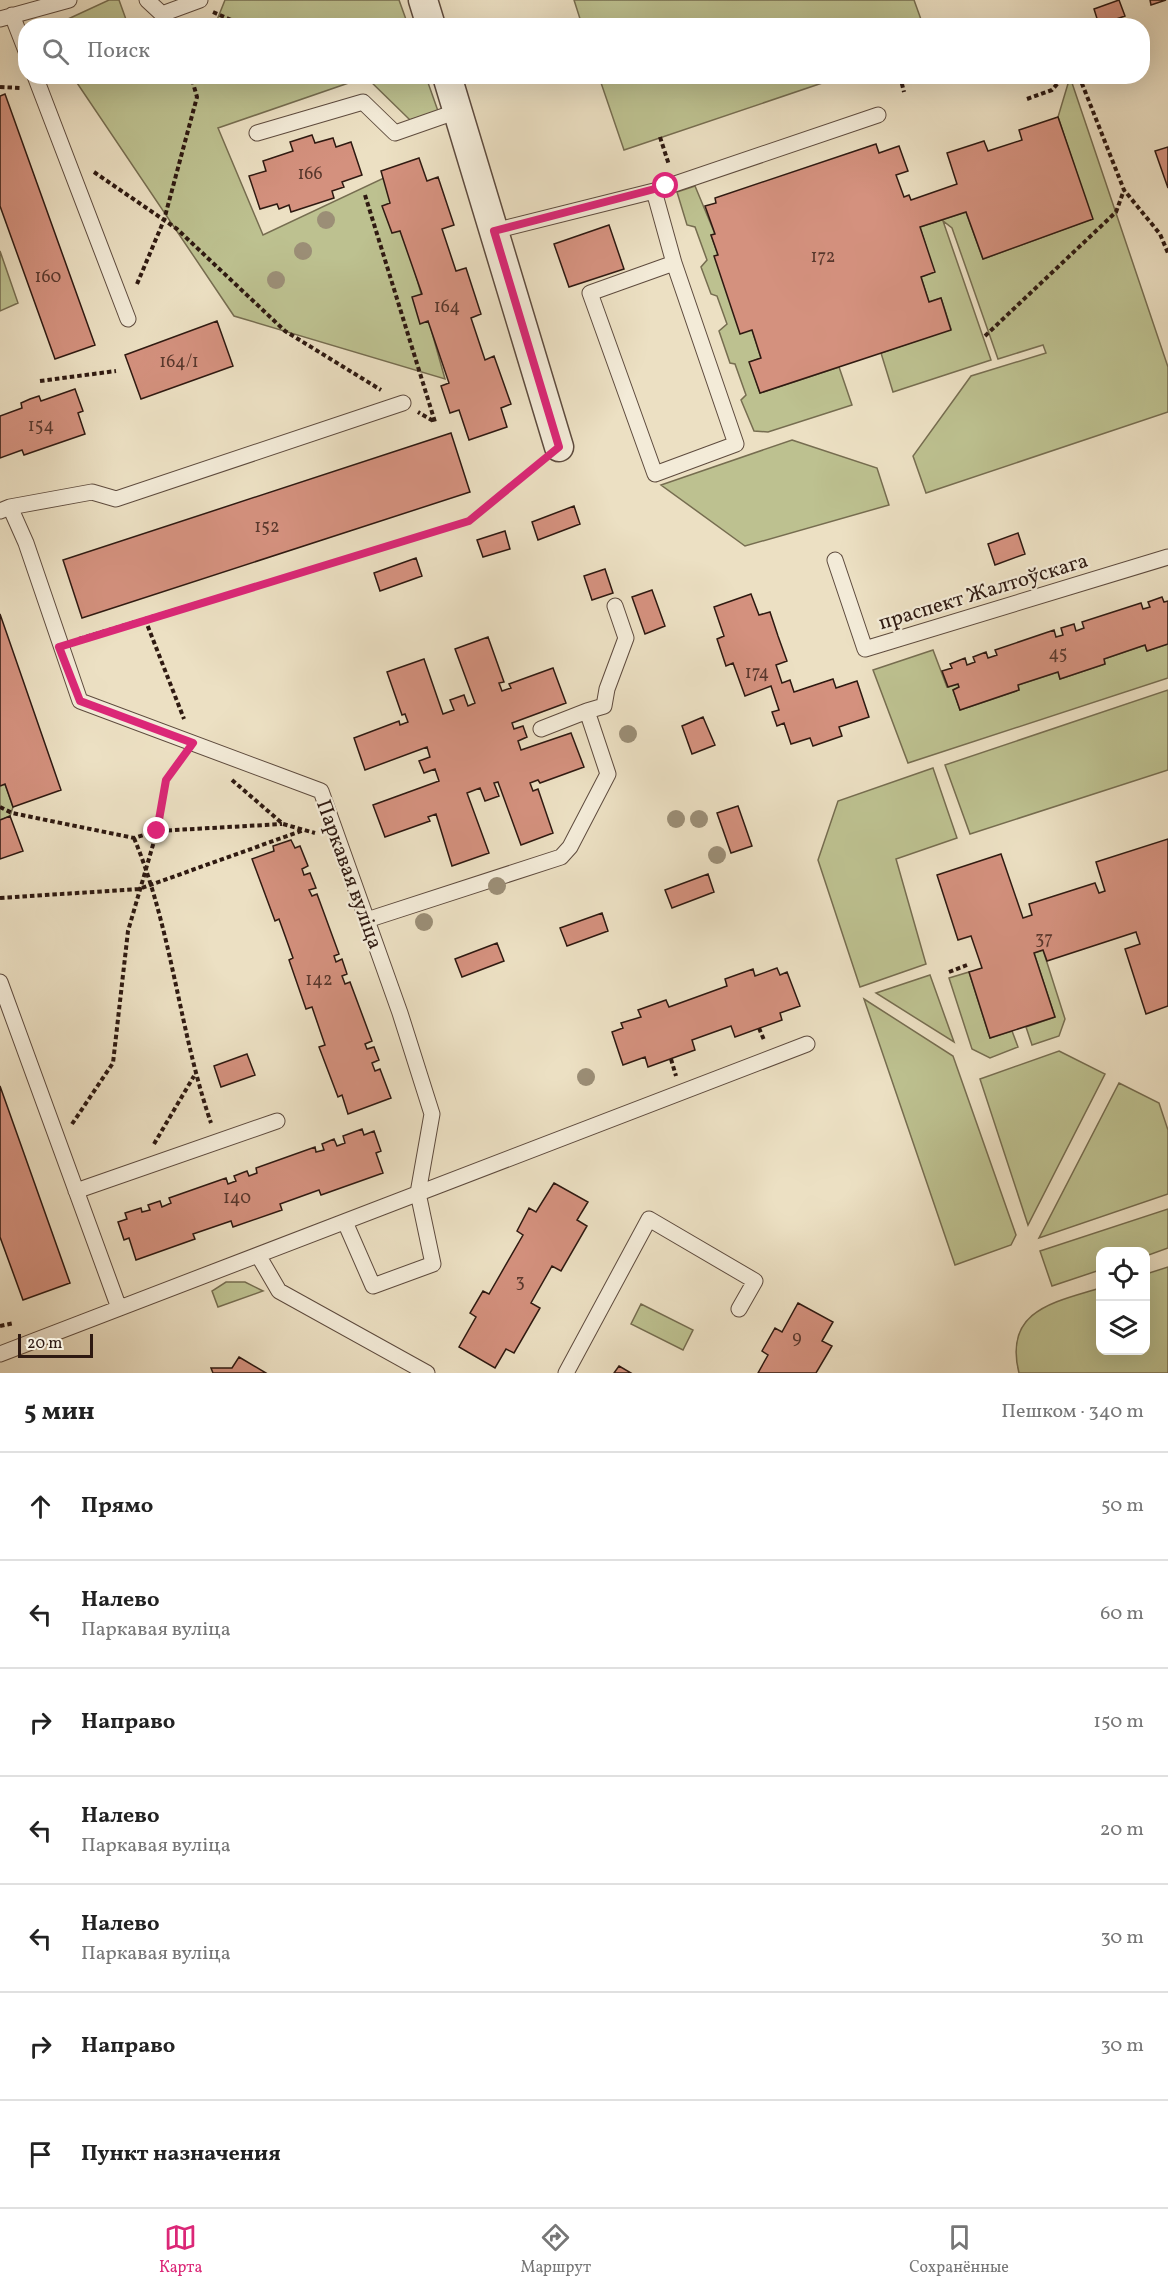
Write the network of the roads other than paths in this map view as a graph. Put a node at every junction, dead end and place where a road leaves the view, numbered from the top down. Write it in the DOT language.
graph roads {
  1 [pos="69,0"];
  2 [pos="147,0"];
  3 [pos="423,0"];
  4 [pos="196,2"];
  5 [pos="6,17"];
  6 [pos="163,18"];
  7 [pos="168,18"];
  8 [pos="429,18"];
  9 [pos="18,37"];
  10 [pos="38,84"];
  11 [pos="450,84"];
  12 [pos="458,111"];
  13 [pos="878,115"];
  14 [pos="257,133"];
  15 [pos="654,191"];
  16 [pos="494,231"];
  17 [pos="674,263"];
  18 [pos="128,319"];
  19 [pos="403,403"];
  20 [pos="559,447"];
  21 [pos="5,509"];
  22 [pos="1168,557"];
  23 [pos="835,560"];
  24 [pos="615,606"];
  25 [pos="587,711"];
  26 [pos="541,729"];
  27 [pos="367,920"];
  28 [pos="0,982"];
  29 [pos="807,1044"];
  30 [pos="277,1121"];
  31 [pos="76,1191"];
  32 [pos="418,1193"];
  33 [pos="345,1222"];
  34 [pos="258,1255"];
  35 [pos="119,1308"];
  36 [pos="739,1309"];
  37 [pos="0,1354"];
  38 [pos="427,1373"];
  39 [pos="566,1373"];
  1 -- 5 [label="lane"];
  2 -- 6 [label="lane"];
  3 -- 8 [label="street"];
  4 -- 7 [label="lane"];
  5 -- 9 [label="lane"];
  10 -- 18 [label="lane"];
  11 -- 12 [label="street"];
  12 -- 14 [label="lane"];
  12 -- 16 [label="street"];
  13 -- 15 [label="lane"];
  15 -- 16 [label="lane"];
  15 -- 17 [label="lane"];
  16 -- 20 [label="street"];
  17 -- 17 [label="lane"];
  19 -- 21 [label="lane, Паркавая вуліца"];
  21 -- 27 [label="lane, Паркавая вуліца"];
  22 -- 23 [label="lane, праспект Жалтоўскага"];
  24 -- 25 [label="lane"];
  25 -- 26 [label="lane"];
  25 -- 27 [label="lane"];
  27 -- 32 [label="lane, Паркавая вуліца"];
  28 -- 31 [label="lane"];
  29 -- 32 [label="lane"];
  30 -- 31 [label="lane"];
  31 -- 35 [label="lane"];
  32 -- 33 [label="lane"];
  32 -- 33 [label="lane"];
  33 -- 34 [label="lane"];
  34 -- 35 [label="lane"];
  34 -- 38 [label="lane"];
  35 -- 37 [label="lane"];
  36 -- 39 [label="lane"];
}
